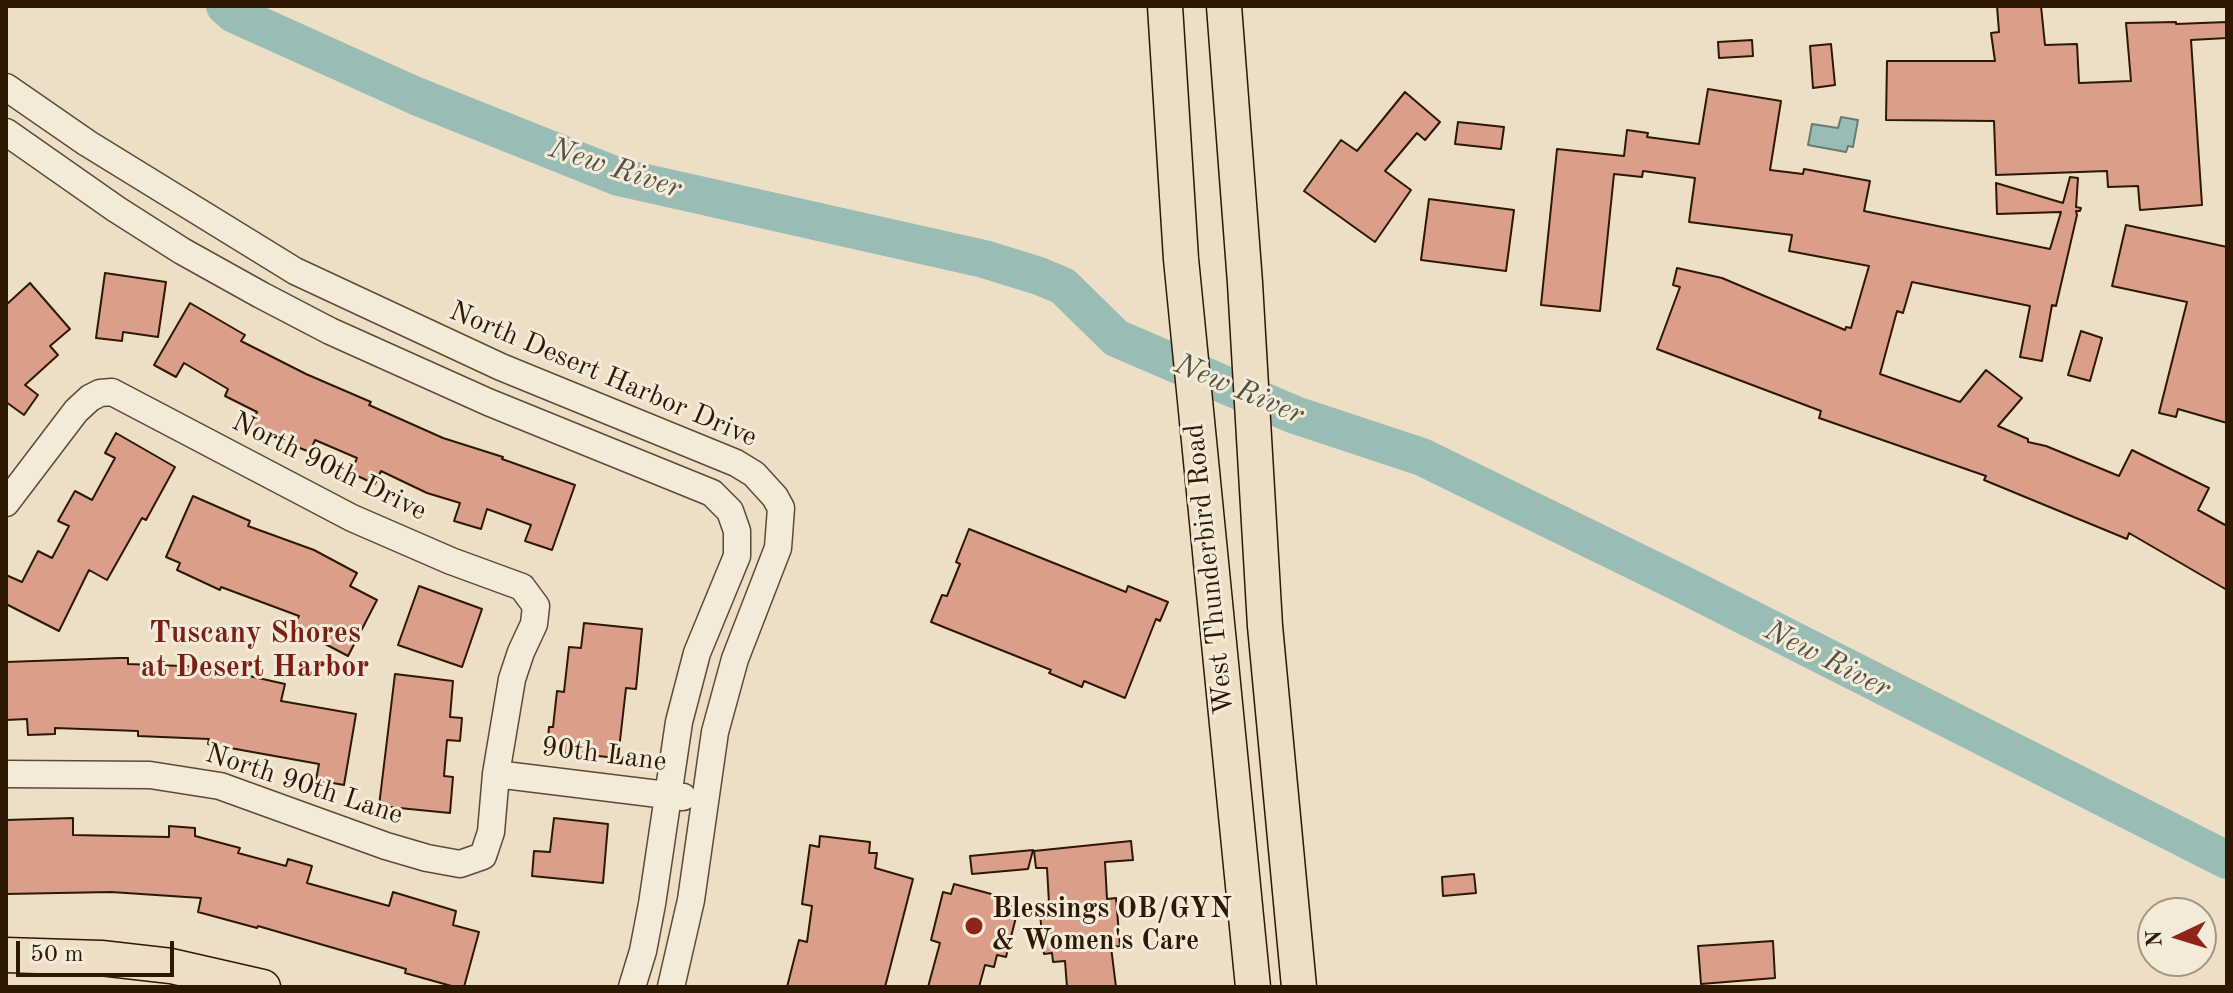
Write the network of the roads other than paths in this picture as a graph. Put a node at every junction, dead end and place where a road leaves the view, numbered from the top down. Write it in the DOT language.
graph roads {
  1 [pos="1165,6"];
  2 [pos="1224,6"];
  3 [pos="6,87"];
  4 [pos="6,132"];
  5 [pos="6,503"];
  6 [pos="6,774"];
  7 [pos="496,774"];
  8 [pos="668,795"];
  9 [pos="704,800"];
  10 [pos="6,955"];
  11 [pos="170,977"];
  12 [pos="263,987"];
  13 [pos="632,987"];
  14 [pos="671,987"];
  15 [pos="1253,987"];
  16 [pos="1299,987"];
  1 -- 15 [label="main road, West Thunderbird Road"];
  2 -- 16 [label="main road, West Thunderbird Road"];
  3 -- 9 [label="street, North Desert Harbor Drive"];
  4 -- 8 [label="street"];
  5 -- 7 [label="street, North 90th Drive"];
  6 -- 7 [label="street, North 90th Lane"];
  7 -- 8 [label="street, 90th Lane"];
  8 -- 9 [label="street, 90th Lane"];
  8 -- 13 [label="street"];
  9 -- 14 [label="street, North Desert Harbor Drive"];
  10 -- 11 [label="main road"];
  11 -- 12 [label="main road"];
}
